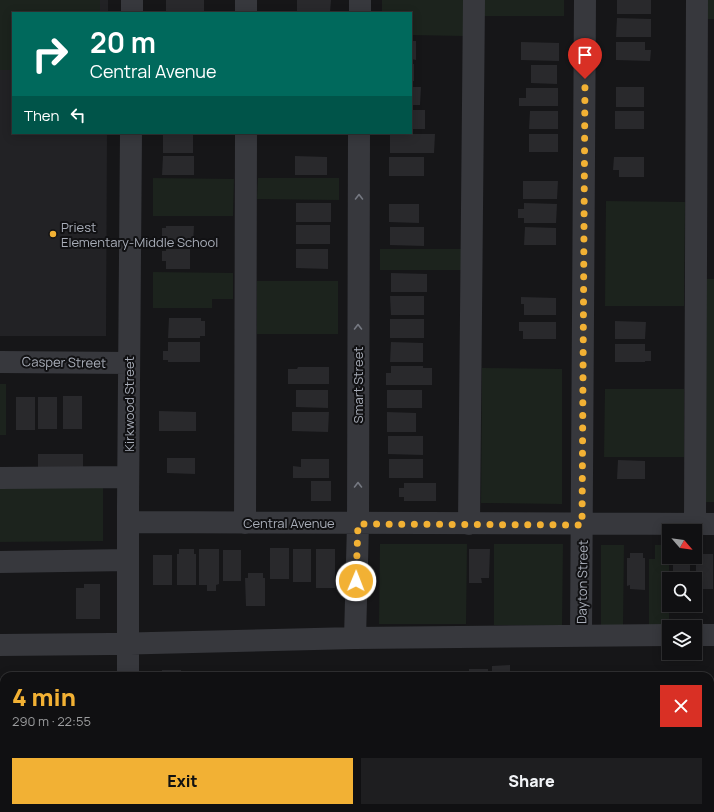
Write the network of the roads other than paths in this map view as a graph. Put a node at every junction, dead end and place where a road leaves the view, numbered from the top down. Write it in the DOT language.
graph roads {
  1 [pos="132,0"];
  2 [pos="246,0"];
  3 [pos="360,0"];
  4 [pos="474,0"];
  5 [pos="585,0"];
  6 [pos="697,0"];
  7 [pos="132,12"];
  8 [pos="246,12"];
  9 [pos="360,12"];
  10 [pos="131,134"];
  11 [pos="246,134"];
  12 [pos="359,134"];
  13 [pos="0,362"];
  14 [pos="129,363"];
  15 [pos="128,477"];
  16 [pos="0,478"];
  17 [pos="128,522"];
  18 [pos="245,523"];
  19 [pos="358,524"];
  20 [pos="469,524"];
  21 [pos="704,524"];
  22 [pos="582,525"];
  23 [pos="128,560"];
  24 [pos="0,562"];
  25 [pos="581,635"];
  26 [pos="662,635"];
  27 [pos="702,635"];
  28 [pos="714,635"];
  29 [pos="355,638"];
  30 [pos="128,643"];
  31 [pos="0,645"];
  32 [pos="128,672"];
  1 -- 7 [label="street"];
  2 -- 8 [label="street"];
  3 -- 9 [label="street"];
  4 -- 20 [label="street"];
  5 -- 22 [label="street, Dayton Street"];
  6 -- 21 [label="street"];
  10 -- 14 [label="street, Kirkwood Street"];
  11 -- 18 [label="street"];
  19 -- 12 [label="street, Smart Street, one-way"];
  13 -- 14 [label="street, Casper Street"];
  14 -- 15 [label="street, Kirkwood Street"];
  15 -- 16 [label="street"];
  15 -- 17 [label="street, Kirkwood Street"];
  17 -- 18 [label="street, Central Avenue"];
  17 -- 23 [label="street, Kirkwood Street"];
  18 -- 19 [label="street, Central Avenue"];
  19 -- 20 [label="street, Central Avenue"];
  19 -- 29 [label="street, Smart Street"];
  20 -- 22 [label="street, Central Avenue"];
  21 -- 22 [label="street, Central Avenue"];
  22 -- 25 [label="street, Dayton Street"];
  23 -- 24 [label="street"];
  23 -- 30 [label="street, Kirkwood Street"];
  25 -- 26 [label="street"];
  25 -- 29 [label="street"];
  27 -- 28 [label="street"];
  29 -- 30 [label="street"];
  30 -- 31 [label="street"];
  30 -- 32 [label="street, Kirkwood Street"];
}
